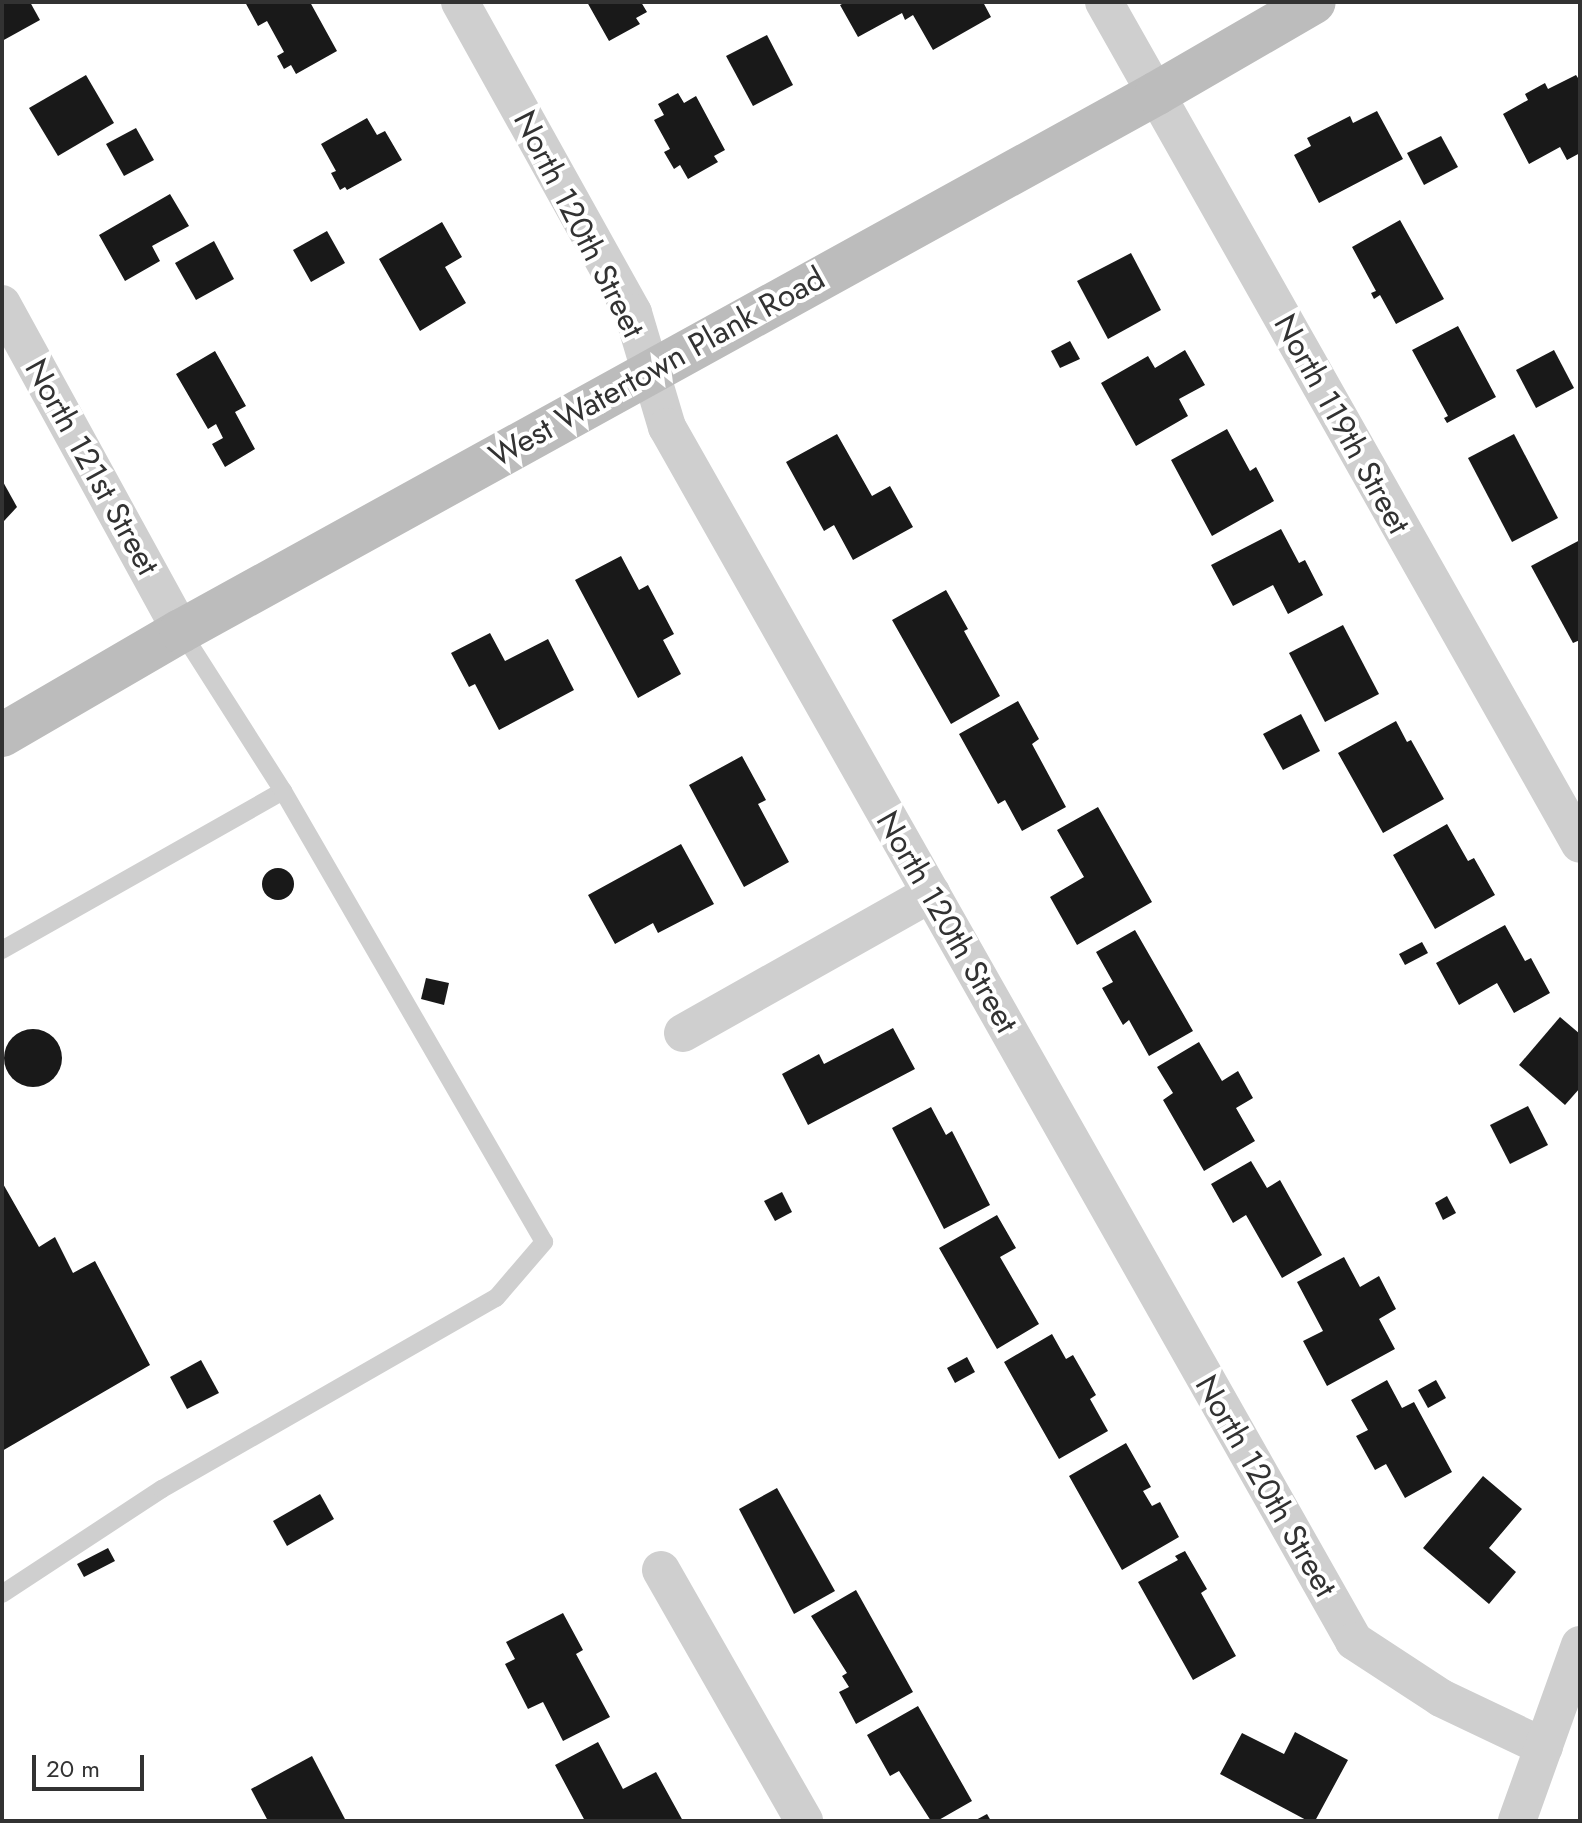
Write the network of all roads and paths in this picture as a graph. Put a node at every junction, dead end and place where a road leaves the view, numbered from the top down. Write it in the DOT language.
graph roads {
  1 [pos="460,2"];
  2 [pos="1104,2"];
  3 [pos="1314,2"];
  4 [pos="1157,93"];
  5 [pos="2,304"];
  6 [pos="650,371"];
  7 [pos="181,631"];
  8 [pos="2,735"];
  9 [pos="283,791"];
  10 [pos="1580,844"];
  11 [pos="931,893"];
  12 [pos="2,950"];
  13 [pos="683,1033"];
  14 [pos="661,1570"];
  15 [pos="2,1594"];
  16 [pos="1580,1645"];
  17 [pos="1544,1747"];
  18 [pos="804,1821"];
  19 [pos="1517,1821"];
  1 -- 6 [label="street, North 120th Street"];
  2 -- 4 [label="street, North 119th Street"];
  3 -- 4 [label="street, West Watertown Plank Road"];
  4 -- 6 [label="street, West Watertown Plank Road"];
  4 -- 10 [label="street, North 119th Street"];
  5 -- 7 [label="street, North 121st Street"];
  6 -- 7 [label="street, West Watertown Plank Road"];
  6 -- 11 [label="street, North 120th Street"];
  7 -- 8 [label="street, West Watertown Plank Road"];
  7 -- 9 [label="lane"];
  9 -- 12 [label="lane"];
  9 -- 15 [label="lane"];
  11 -- 13 [label="street"];
  11 -- 17 [label="street, North 120th Street"];
  14 -- 18 [label="street"];
  16 -- 17 [label="street"];
  17 -- 19 [label="street"];
}
